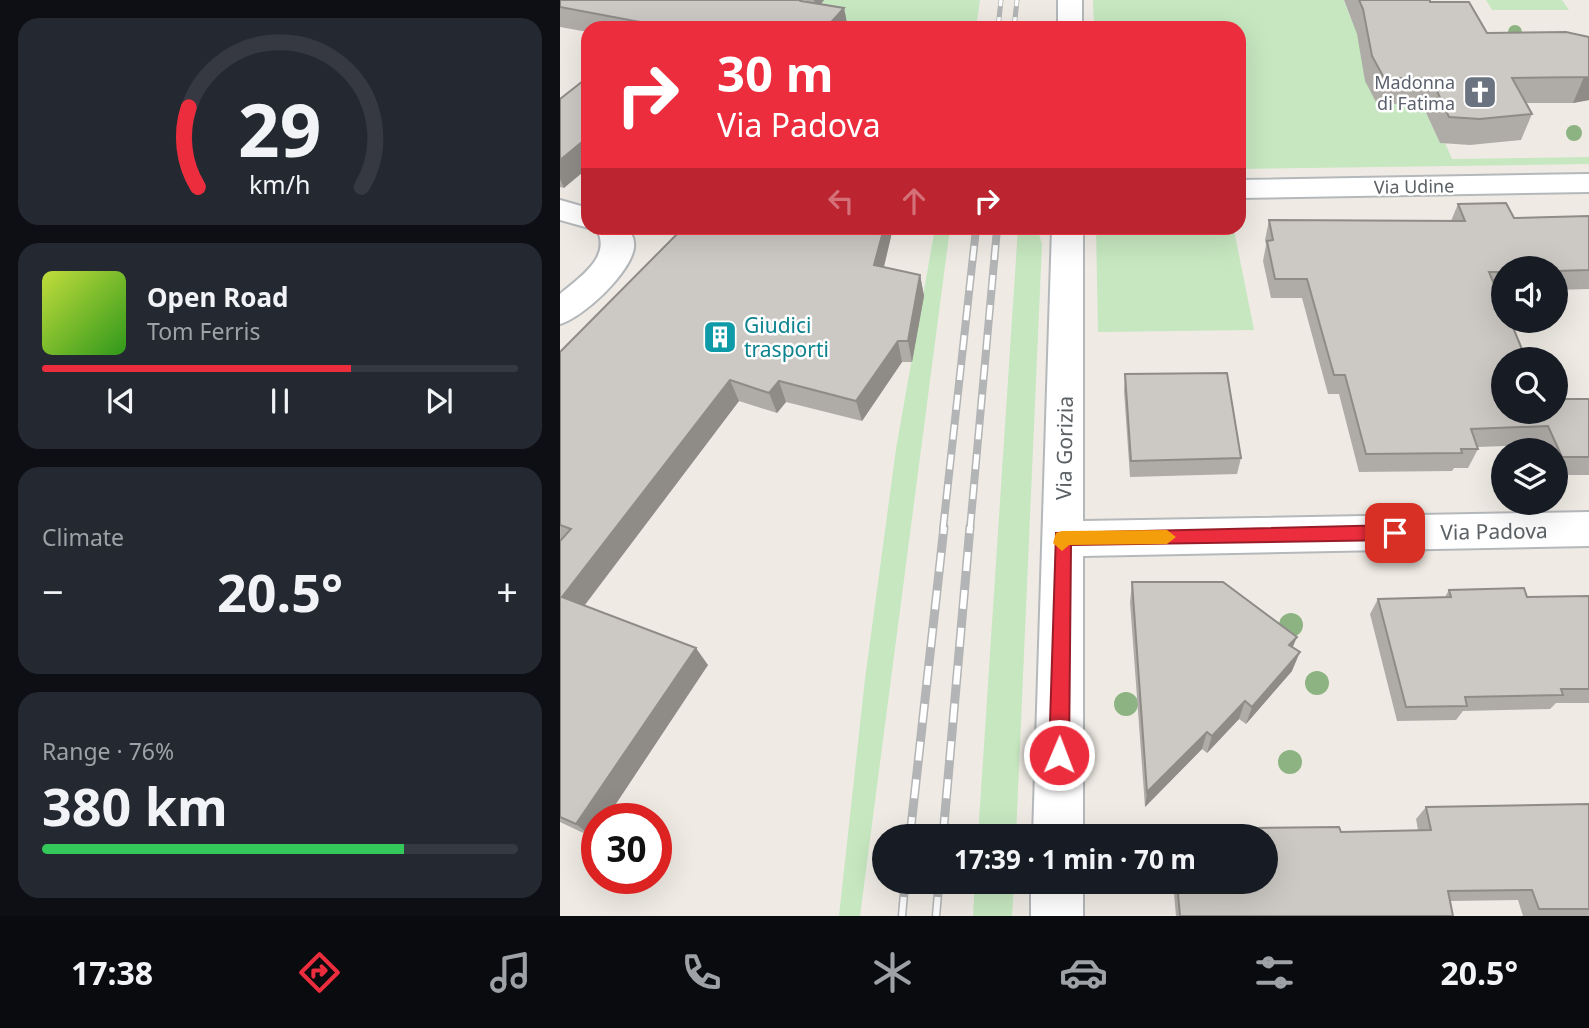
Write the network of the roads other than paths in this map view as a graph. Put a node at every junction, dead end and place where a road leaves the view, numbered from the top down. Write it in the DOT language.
graph roads {
  1 [pos="1070,0"];
  2 [pos="1070,21"];
  3 [pos="1589,184"];
  4 [pos="1246,189"];
  5 [pos="560,210"];
  6 [pos="581,216"];
  7 [pos="1067,235"];
  8 [pos="617,236"];
  9 [pos="560,312"];
  10 [pos="1589,529"];
  11 [pos="1062,538"];
  12 [pos="1058,824"];
  13 [pos="1057,894"];
  14 [pos="1056,916"];
  1 -- 2 [label="street"];
  3 -- 4 [label="street, Via Udine"];
  5 -- 6 [label="street"];
  7 -- 11 [label="street, Via Gorizia"];
  8 -- 9 [label="street"];
  10 -- 11 [label="street, Via Padova"];
  11 -- 12 [label="street, Via Gorizia"];
  13 -- 14 [label="street"];
}
